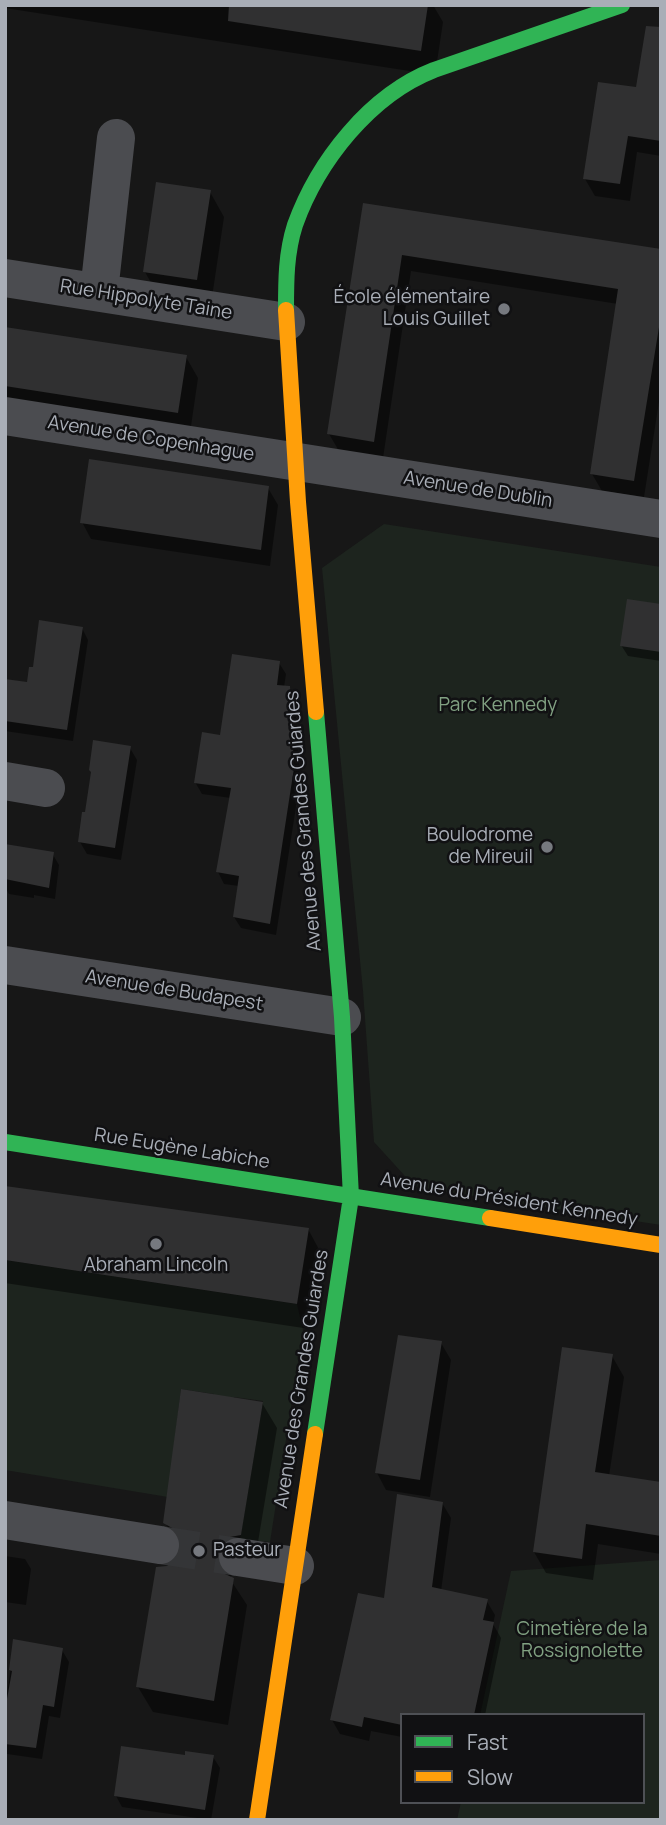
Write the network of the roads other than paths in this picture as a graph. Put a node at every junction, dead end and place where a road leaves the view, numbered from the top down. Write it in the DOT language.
graph roads {
  1 [pos="622,5"];
  2 [pos="116,138"];
  3 [pos="5,278"];
  4 [pos="99,292"];
  5 [pos="286,322"];
  6 [pos="5,416"];
  7 [pos="296,461"];
  8 [pos="661,519"];
  9 [pos="5,781"];
  10 [pos="46,788"];
  11 [pos="5,965"];
  12 [pos="342,1017"];
  13 [pos="5,1142"];
  14 [pos="351,1197"];
  15 [pos="661,1245"];
  16 [pos="5,1520"];
  17 [pos="160,1545"];
  18 [pos="238,1557"];
  19 [pos="295,1566"];
  20 [pos="257,1820"];
  1 -- 5 [label="street, Avenue des Grandes Guiardes"];
  2 -- 4 [label="street"];
  3 -- 4 [label="street, Rue Hippolyte Taine"];
  4 -- 5 [label="street, Rue Hippolyte Taine"];
  5 -- 7 [label="street, Avenue des Grandes Guiardes"];
  6 -- 7 [label="street, Avenue de Copenhague"];
  7 -- 8 [label="street, Avenue de Dublin"];
  7 -- 12 [label="street, Avenue des Grandes Guiardes"];
  9 -- 10 [label="street"];
  11 -- 12 [label="street, Avenue de Budapest"];
  12 -- 14 [label="street, Avenue des Grandes Guiardes"];
  13 -- 14 [label="street, Rue Eugène Labiche"];
  14 -- 15 [label="street, Avenue du Président Kennedy"];
  14 -- 19 [label="street, Avenue des Grandes Guiardes"];
  16 -- 17 [label="street"];
  18 -- 19 [label="street"];
  19 -- 20 [label="street, Avenue des Grandes Guiardes"];
}
